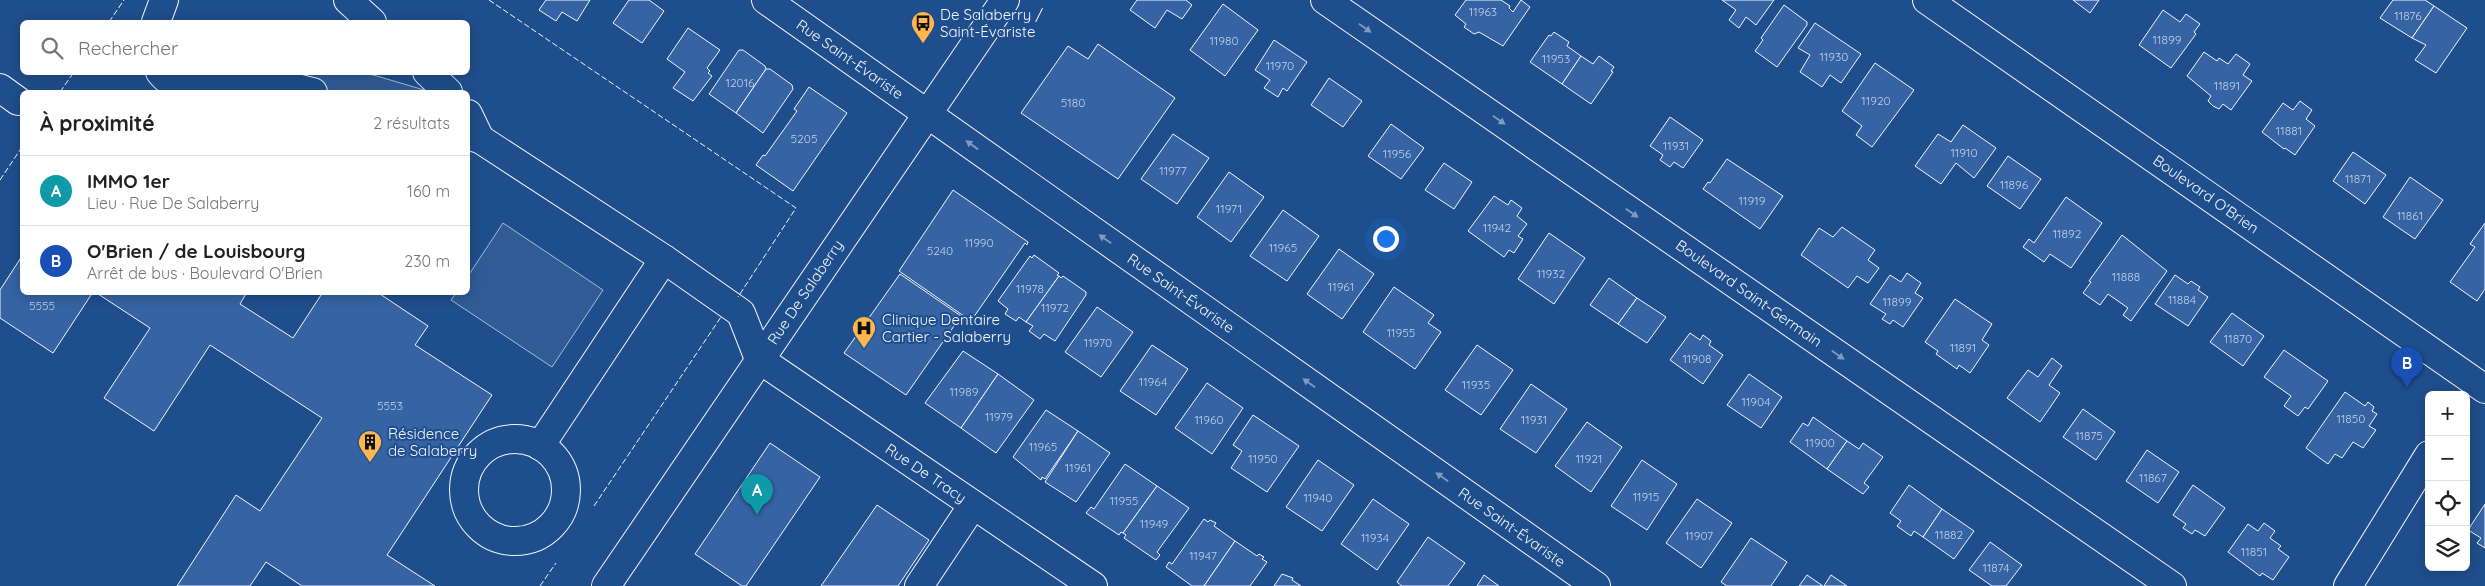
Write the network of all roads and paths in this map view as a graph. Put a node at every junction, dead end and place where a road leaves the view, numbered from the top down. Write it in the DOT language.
graph roads {
  1 [pos="164,0"];
  2 [pos="348,0"];
  3 [pos="766,0"];
  4 [pos="1005,0"];
  5 [pos="1325,0"];
  6 [pos="1927,0"];
  7 [pos="157,20"];
  8 [pos="370,20"];
  9 [pos="163,75"];
  10 [pos="430,75"];
  11 [pos="305,90"];
  12 [pos="446,90"];
  13 [pos="927,113"];
  14 [pos="470,122"];
  15 [pos="474,137"];
  16 [pos="664,259"];
  17 [pos="759,359"];
  18 [pos="2478,384"];
  19 [pos="540,446"];
  20 [pos="2425,462"];
  21 [pos="974,505"];
  22 [pos="606,586"];
  23 [pos="919,586"];
  24 [pos="1093,586"];
  25 [pos="1596,586"];
  26 [pos="2172,586"];
  27 [pos="2348,586"];
  1 -- 7 [label="street"];
  2 -- 8 [label="street"];
  3 -- 13 [label="street, Rue Saint-Évariste"];
  4 -- 13 [label="street, Rue De Salaberry"];
  5 -- 26 [label="street, Boulevard Saint-Germain, one-way"];
  6 -- 18 [label="street, Boulevard O'Brien"];
  9 -- 11 [label="street"];
  10 -- 12 [label="street"];
  13 -- 17 [label="street, Rue De Salaberry"];
  25 -- 13 [label="street, Rue Saint-Évariste, one-way"];
  14 -- 15 [label="street"];
  15 -- 16 [label="street"];
  16 -- 17 [label="street"];
  16 -- 19 [label="street"];
  17 -- 21 [label="street, Rue De Tracy"];
  17 -- 22 [label="street, Rue De Salaberry"];
  20 -- 27 [label="street"];
  21 -- 23 [label="street"];
  21 -- 24 [label="street, Rue De Tracy"];
}
